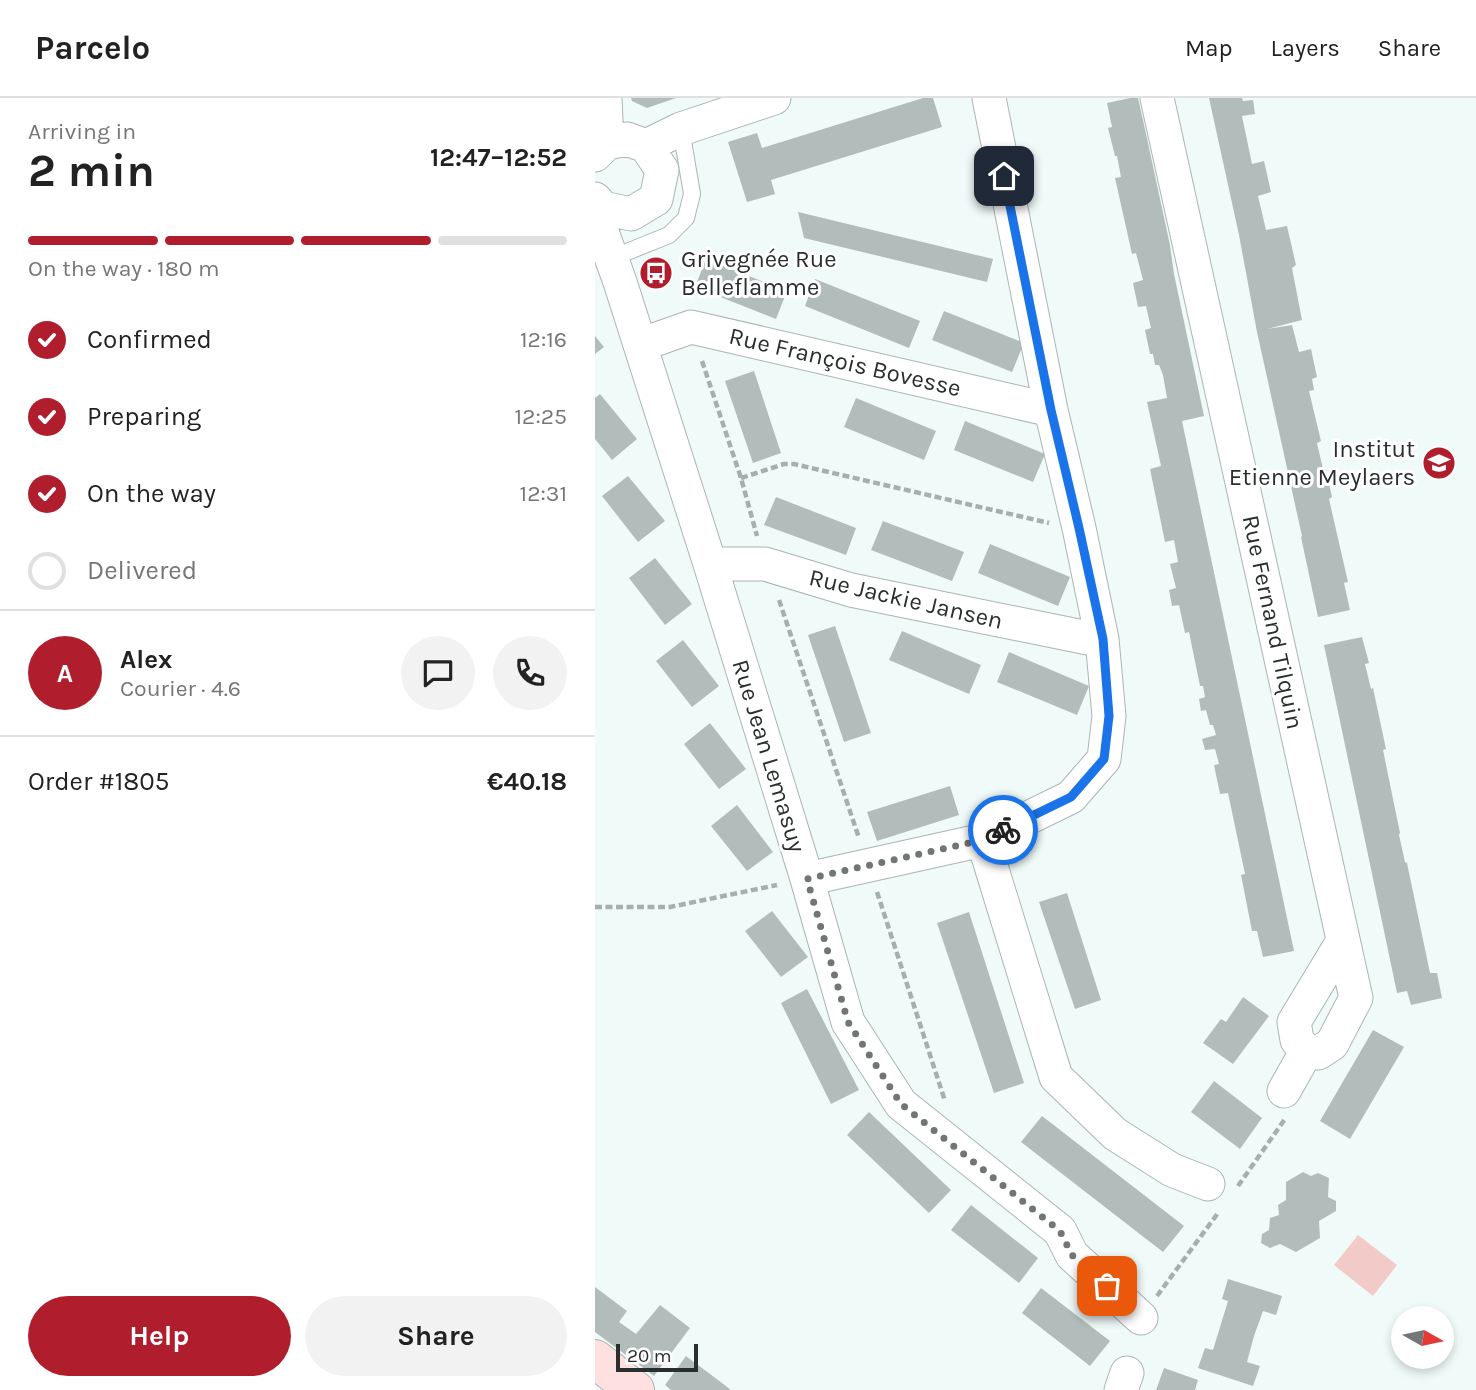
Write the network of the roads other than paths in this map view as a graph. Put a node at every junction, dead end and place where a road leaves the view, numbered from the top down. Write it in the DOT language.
graph roads {
  1 [pos="605,98"];
  2 [pos="774,98"];
  3 [pos="989,98"];
  4 [pos="1157,98"];
  5 [pos="681,129"];
  6 [pos="646,146"];
  7 [pos="601,149"];
  8 [pos="599,204"];
  9 [pos="612,258"];
  10 [pos="640,345"];
  11 [pos="1051,410"];
  12 [pos="710,564"];
  13 [pos="1103,639"];
  14 [pos="983,840"];
  15 [pos="807,879"];
  16 [pos="1284,1091"];
  17 [pos="1222,1193"];
  18 [pos="1141,1318"];
  1 -- 7 [label="street"];
  2 -- 5 [label="street"];
  3 -- 11 [label="street"];
  4 -- 16 [label="street, Rue Fernand Tilquin"];
  5 -- 6 [label="street"];
  5 -- 9 [label="lane"];
  6 -- 7 [label="street"];
  6 -- 8 [label="street"];
  8 -- 9 [label="street, Rue Jean Lemasuy"];
  9 -- 10 [label="street, Rue Jean Lemasuy"];
  10 -- 11 [label="street, Rue François Bovesse"];
  10 -- 12 [label="street, Rue Jean Lemasuy"];
  11 -- 13 [label="street"];
  12 -- 13 [label="street, Rue Jackie Jansen"];
  12 -- 15 [label="street, Rue Jean Lemasuy"];
  13 -- 14 [label="street"];
  14 -- 15 [label="street"];
  14 -- 17 [label="street"];
  15 -- 18 [label="street, Rue Jean Lemasuy"];
}
